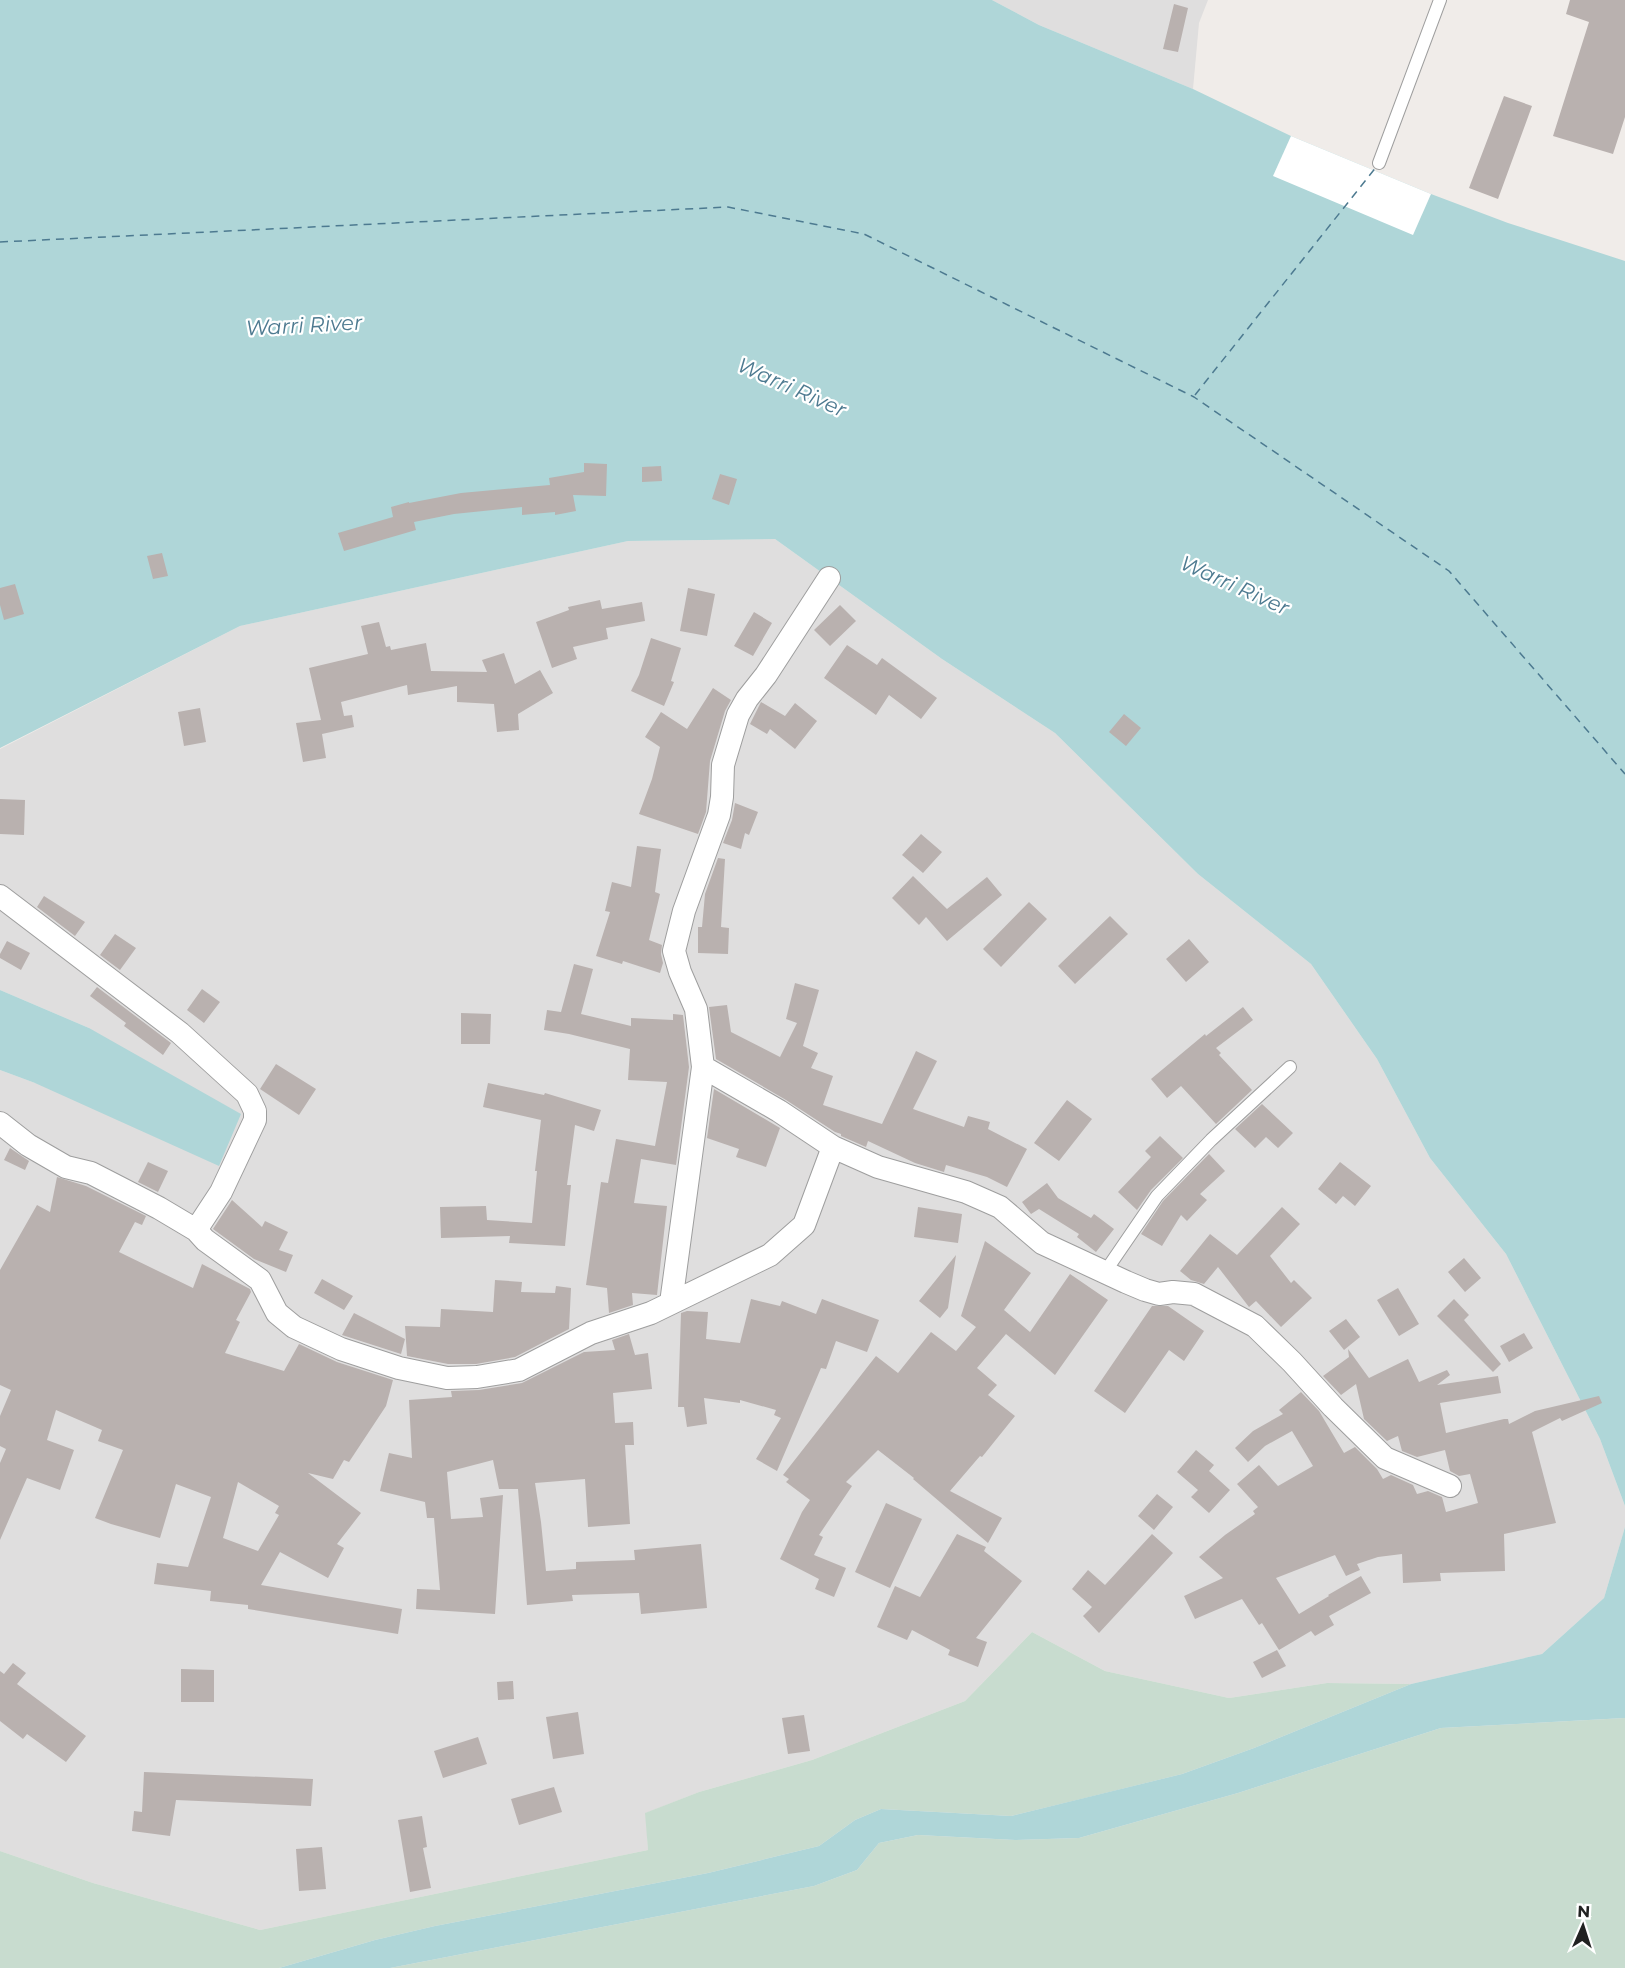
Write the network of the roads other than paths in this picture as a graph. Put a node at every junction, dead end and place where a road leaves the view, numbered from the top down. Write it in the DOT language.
graph roads {
  1 [pos="1440,0"];
  2 [pos="1379,163"];
  3 [pos="830,578"];
  4 [pos="0,896"];
  5 [pos="703,1067"];
  6 [pos="1290,1067"];
  7 [pos="0,1123"];
  8 [pos="833,1147"];
  9 [pos="196,1230"];
  10 [pos="1105,1272"];
  11 [pos="671,1303"];
  12 [pos="1450,1486"];
  1 -- 2 [label="lane"];
  3 -- 5 [label="street"];
  4 -- 9 [label="street"];
  5 -- 8 [label="street"];
  5 -- 11 [label="street"];
  6 -- 10 [label="lane"];
  7 -- 9 [label="street"];
  8 -- 10 [label="street"];
  8 -- 11 [label="street"];
  9 -- 11 [label="street"];
  10 -- 12 [label="street"];
}
